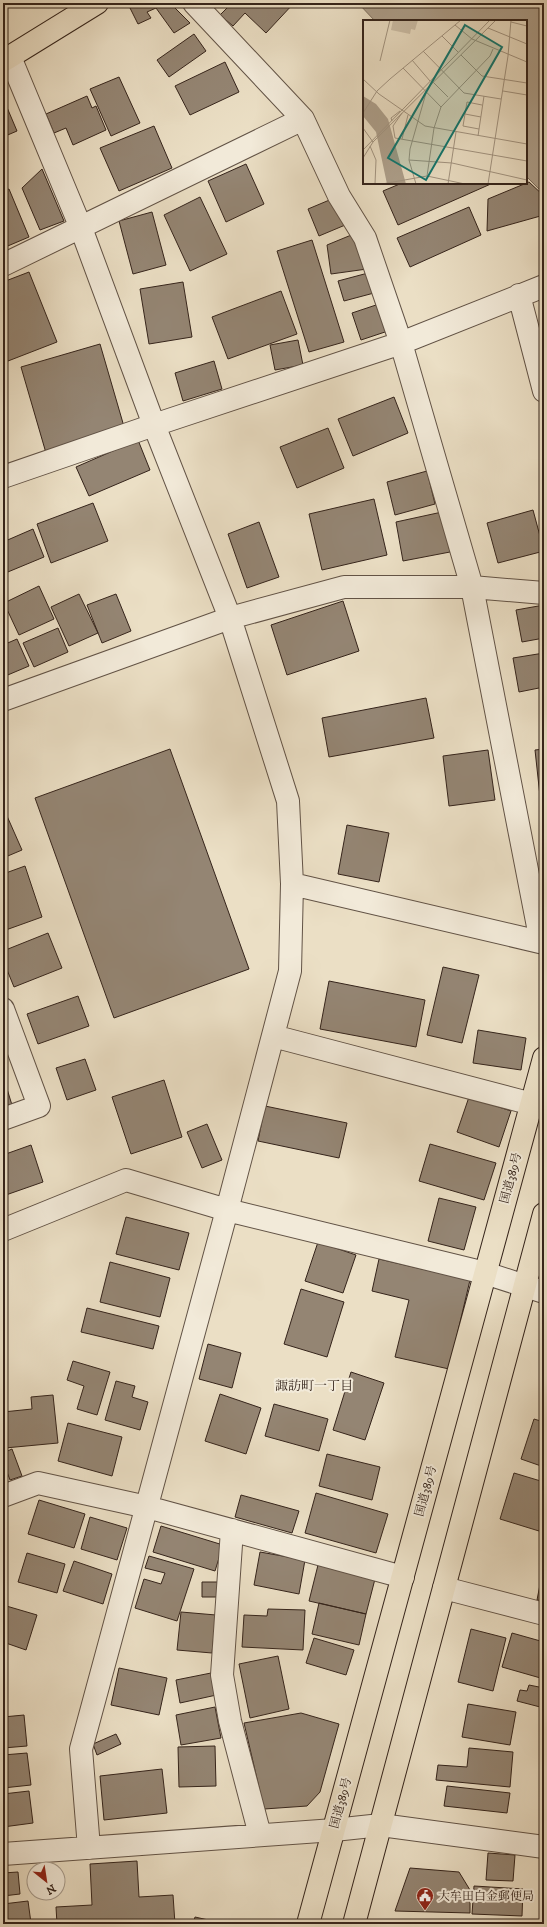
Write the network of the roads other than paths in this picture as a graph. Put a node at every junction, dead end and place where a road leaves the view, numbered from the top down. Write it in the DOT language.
graph roads {
  1 [pos="97,3"];
  2 [pos="194,3"];
  3 [pos="7,59"];
  4 [pos="303,119"];
  5 [pos="81,228"];
  6 [pos="3,265"];
  7 [pos="544,286"];
  8 [pos="519,295"];
  9 [pos="401,343"];
  10 [pos="544,391"];
  11 [pos="154,425"];
  12 [pos="3,478"];
  13 [pos="472,587"];
  14 [pos="544,594"];
  15 [pos="230,618"];
  16 [pos="3,700"];
  17 [pos="292,884"];
  18 [pos="542,942"];
  19 [pos="3,1009"];
  20 [pos="273,1036"];
  21 [pos="544,1058"];
  22 [pos="532,1104"];
  23 [pos="3,1119"];
  24 [pos="227,1210"];
  25 [pos="544,1214"];
  26 [pos="3,1230"];
  27 [pos="485,1274"];
  28 [pos="534,1289"];
  29 [pos="3,1496"];
  30 [pos="147,1506"];
  31 [pos="232,1530"];
  32 [pos="403,1577"];
  33 [pos="444,1588"];
  34 [pos="544,1614"];
  35 [pos="381,1825"];
  36 [pos="334,1830"];
  37 [pos="260,1835"];
  38 [pos="544,1847"];
  39 [pos="89,1848"];
  40 [pos="3,1854"];
  41 [pos="308,1924"];
  42 [pos="354,1924"];
  1 -- 3 [label="main road"];
  2 -- 4 [label="street"];
  3 -- 5 [label="street"];
  4 -- 5 [label="street"];
  4 -- 9 [label="street"];
  5 -- 6 [label="street"];
  5 -- 11 [label="street"];
  7 -- 8 [label="street"];
  8 -- 9 [label="street"];
  8 -- 10 [label="street"];
  9 -- 11 [label="street"];
  9 -- 13 [label="street"];
  11 -- 12 [label="street"];
  11 -- 15 [label="street"];
  13 -- 14 [label="street"];
  13 -- 15 [label="street"];
  13 -- 18 [label="street"];
  15 -- 16 [label="street"];
  15 -- 17 [label="street"];
  17 -- 18 [label="street"];
  17 -- 20 [label="street"];
  19 -- 23 [label="street"];
  20 -- 22 [label="street"];
  20 -- 24 [label="street"];
  21 -- 22 [label="main road, 国道389号"];
  22 -- 27 [label="main road, 国道389号"];
  24 -- 26 [label="street"];
  24 -- 27 [label="street"];
  24 -- 30 [label="street"];
  25 -- 28 [label="main road"];
  27 -- 28 [label="street"];
  27 -- 32 [label="main road, 国道389号"];
  28 -- 33 [label="main road"];
  29 -- 30 [label="street"];
  30 -- 31 [label="street"];
  30 -- 39 [label="street"];
  31 -- 32 [label="street"];
  31 -- 37 [label="street"];
  32 -- 36 [label="main road, 国道389号"];
  33 -- 34 [label="street"];
  33 -- 35 [label="main road"];
  35 -- 36 [label="street"];
  35 -- 38 [label="street"];
  35 -- 42 [label="main road"];
  36 -- 37 [label="street"];
  36 -- 41 [label="main road, 国道389号"];
  37 -- 39 [label="street"];
  39 -- 40 [label="street"];
}
